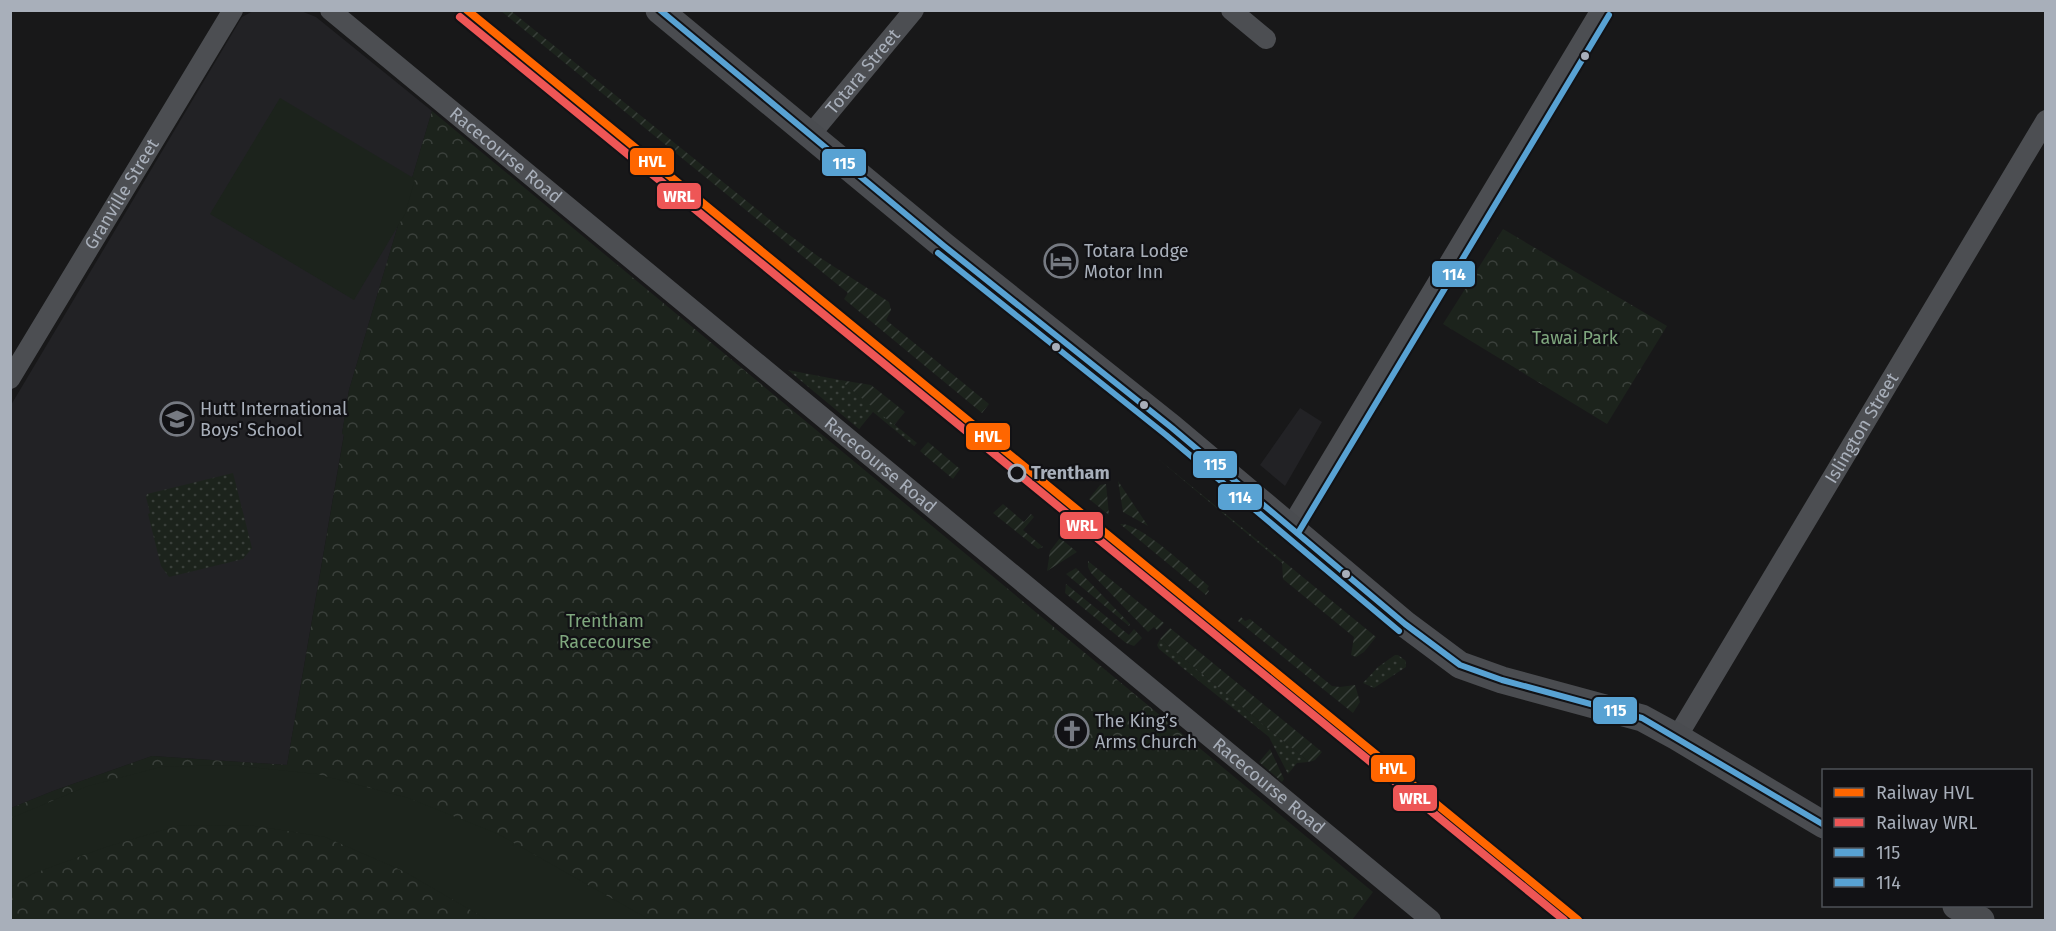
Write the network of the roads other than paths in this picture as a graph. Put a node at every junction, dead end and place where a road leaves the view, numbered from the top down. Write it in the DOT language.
graph roads {
  1 [pos="233,10"];
  2 [pos="330,10"];
  3 [pos="659,10"];
  4 [pos="914,10"];
  5 [pos="1231,10"];
  6 [pos="1601,10"];
  7 [pos="1266,39"];
  8 [pos="2046,120"];
  9 [pos="812,134"];
  10 [pos="10,379"];
  11 [pos="1290,528"];
  12 [pos="1677,737"];
  13 [pos="1822,824"];
  14 [pos="1958,907"];
  15 [pos="1431,921"];
  16 [pos="1981,921"];
  1 -- 10 [label="street, Granville Street"];
  2 -- 15 [label="street, Racecourse Road"];
  3 -- 9 [label="street"];
  4 -- 9 [label="street, Totara Street"];
  5 -- 7 [label="street"];
  6 -- 11 [label="street"];
  8 -- 12 [label="street, Islington Street"];
  9 -- 11 [label="street"];
  11 -- 12 [label="street"];
  12 -- 13 [label="street"];
  14 -- 16 [label="street"];
}
